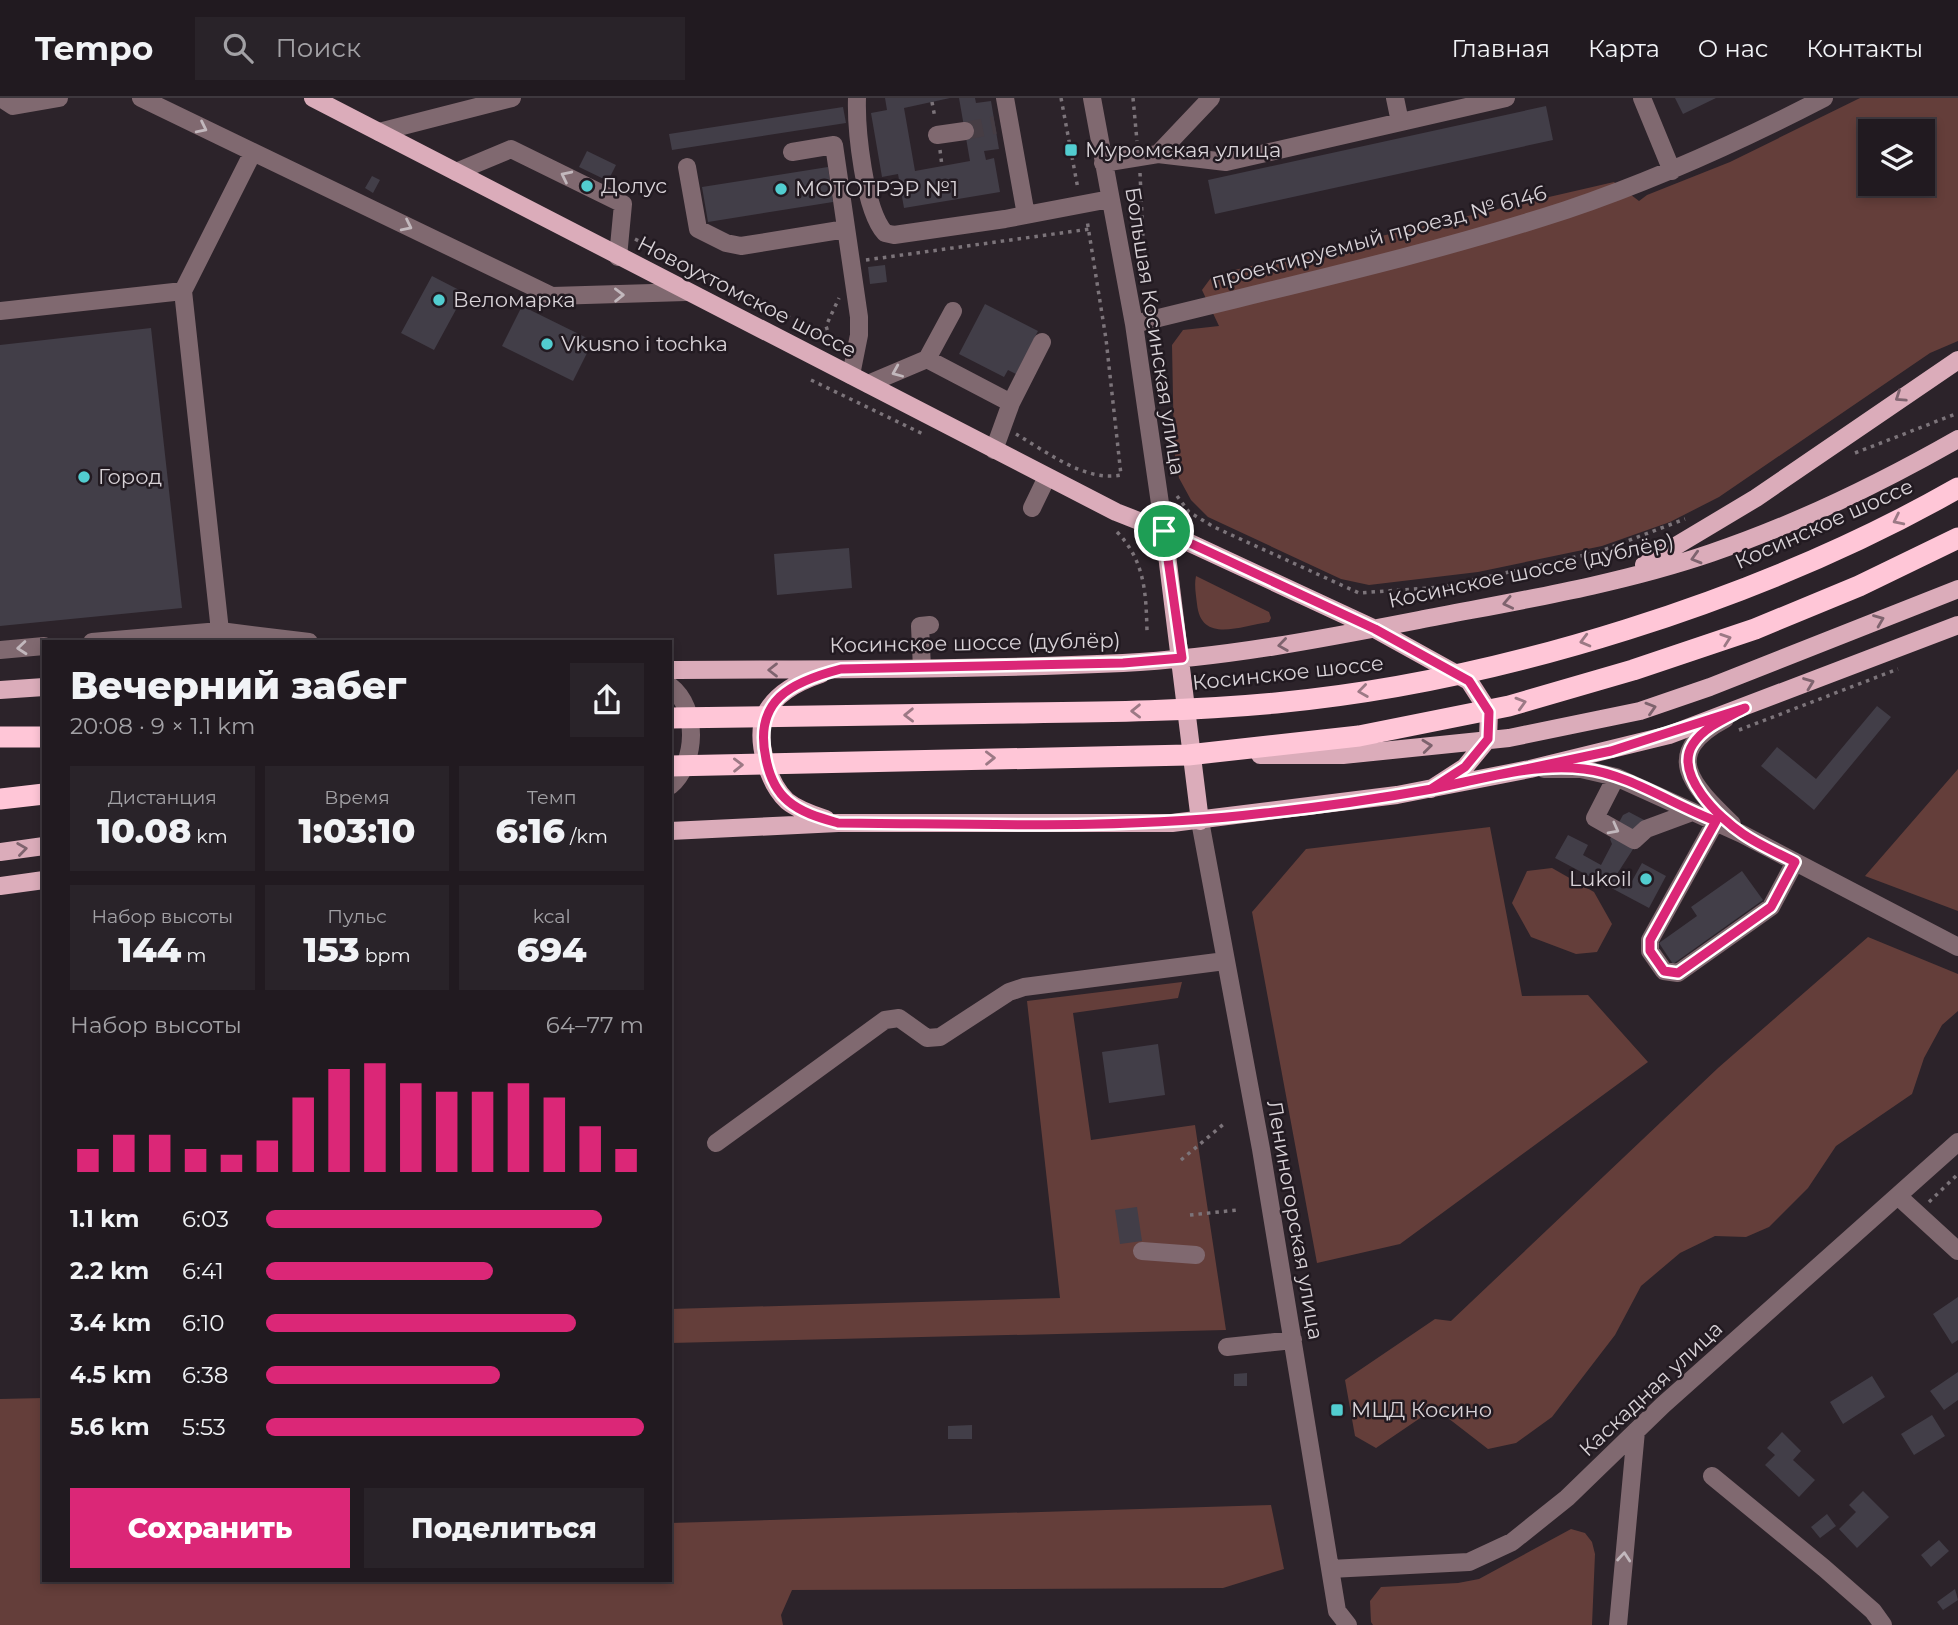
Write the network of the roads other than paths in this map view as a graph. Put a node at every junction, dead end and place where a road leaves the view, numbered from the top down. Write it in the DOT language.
graph roads {
  1 [pos="1,98"];
  2 [pos="60,98"];
  3 [pos="141,98"];
  4 [pos="313,98"];
  5 [pos="513,98"];
  6 [pos="857,98"];
  7 [pos="1005,98"];
  8 [pos="1092,98"];
  9 [pos="1210,98"];
  10 [pos="1395,98"];
  11 [pos="1506,98"];
  12 [pos="1642,98"];
  13 [pos="1824,98"];
  14 [pos="1400,122"];
  15 [pos="965,131"];
  16 [pos="379,132"];
  17 [pos="937,135"];
  18 [pos="253,152"];
  19 [pos="792,152"];
  20 [pos="1158,154"];
  21 [pos="1104,163"];
  22 [pos="687,167"];
  23 [pos="1672,171"];
  24 [pos="456,172"];
  25 [pos="1110,199"];
  26 [pos="1026,215"];
  27 [pos="846,229"];
  28 [pos="618,257"];
  29 [pos="184,291"];
  30 [pos="687,292"];
  31 [pos="0,311"];
  32 [pos="953,311"];
  33 [pos="1134,324"];
  34 [pos="1042,342"];
  35 [pos="927,359"];
  36 [pos="1958,360"];
  37 [pos="851,375"];
  38 [pos="868,384"];
  39 [pos="1011,403"];
  40 [pos="1958,439"];
  41 [pos="994,450"];
  42 [pos="1046,477"];
  43 [pos="1958,488"];
  44 [pos="1031,508"];
  45 [pos="1164,531"];
  46 [pos="1958,538"];
  47 [pos="1618,579"];
  48 [pos="1958,589"];
  49 [pos="930,625"];
  50 [pos="1958,625"];
  51 [pos="1375,629"];
  52 [pos="220,631"];
  53 [pos="115,640"];
  54 [pos="293,640"];
  55 [pos="42,646"];
  56 [pos="0,650"];
  57 [pos="1182,658"];
  58 [pos="922,668"];
  59 [pos="841,669"];
  60 [pos="672,670"];
  61 [pos="42,687"];
  62 [pos="672,688"];
  63 [pos="0,690"];
  64 [pos="1745,708"];
  65 [pos="672,718"];
  66 [pos="0,737"];
  67 [pos="42,738"];
  68 [pos="42,738"];
  69 [pos="0,746"];
  70 [pos="1188,755"];
  71 [pos="672,766"];
  72 [pos="1530,769"];
  73 [pos="1616,777"];
  74 [pos="672,784"];
  75 [pos="1431,789"];
  76 [pos="42,794"];
  77 [pos="3,797"];
  78 [pos="1692,812"];
  79 [pos="672,818"];
  80 [pos="1200,821"];
  81 [pos="1716,821"];
  82 [pos="838,823"];
  83 [pos="769,824"];
  84 [pos="672,831"];
  85 [pos="1742,834"];
  86 [pos="42,846"];
  87 [pos="0,852"];
  88 [pos="1795,862"];
  89 [pos="42,880"];
  90 [pos="0,886"];
  91 [pos="1958,947"];
  92 [pos="1225,961"];
  93 [pos="1958,1142"];
  94 [pos="716,1143"];
  95 [pos="1899,1197"];
  96 [pos="1142,1251"];
  97 [pos="1958,1251"];
  98 [pos="1196,1255"];
  99 [pos="1293,1340"];
  100 [pos="1227,1347"];
  101 [pos="1636,1431"];
  102 [pos="1712,1476"];
  103 [pos="1330,1569"];
  104 [pos="1335,1616"];
  105 [pos="1618,1625"];
  106 [pos="1883,1625"];
  1 -- 2 [label="street"];
  3 -- 18 [label="street, one-way"];
  4 -- 16 [label="main road, Новоухтомское шоссе"];
  5 -- 16 [label="street"];
  6 -- 26 [label="street"];
  7 -- 26 [label="street"];
  8 -- 21 [label="street, Большая Косинская улица"];
  9 -- 20 [label="street"];
  10 -- 14 [label="street"];
  11 -- 14 [label="street"];
  12 -- 23 [label="street"];
  13 -- 23 [label="street, проектируемый проезд № 6146"];
  14 -- 20 [label="street"];
  15 -- 17 [label="street"];
  16 -- 24 [label="main road, Новоухтомское шоссе"];
  18 -- 29 [label="street"];
  18 -- 30 [label="street, one-way"];
  19 -- 27 [label="street"];
  20 -- 21 [label="street"];
  21 -- 25 [label="street, Большая Косинская улица"];
  22 -- 27 [label="street"];
  23 -- 33 [label="street, проектируемый проезд № 6146"];
  24 -- 28 [label="main road, Новоухтомское шоссе"];
  28 -- 24 [label="street, one-way"];
  25 -- 26 [label="street"];
  25 -- 33 [label="street, Большая Косинская улица"];
  27 -- 37 [label="street"];
  28 -- 30 [label="main road, Новоухтомское шоссе"];
  29 -- 31 [label="street"];
  29 -- 52 [label="street"];
  30 -- 37 [label="main road, Новоухтомское шоссе"];
  32 -- 35 [label="street"];
  33 -- 45 [label="street, Большая Косинская улица"];
  34 -- 39 [label="street"];
  35 -- 38 [label="street, one-way"];
  35 -- 39 [label="street"];
  36 -- 47 [label="main road, one-way"];
  37 -- 38 [label="main road, Новоухтомское шоссе"];
  38 -- 41 [label="main road, Новоухтомское шоссе"];
  39 -- 41 [label="street"];
  40 -- 47 [label="main road, Косинское шоссе (дублёр), one-way"];
  41 -- 42 [label="main road, Новоухтомское шоссе"];
  42 -- 44 [label="street"];
  42 -- 45 [label="main road, Новоухтомское шоссе"];
  43 -- 65 [label="highway, Косинское шоссе, one-way"];
  45 -- 51 [label="main road, Новоухтомское шоссе"];
  45 -- 57 [label="main road"];
  70 -- 46 [label="highway, one-way"];
  47 -- 51 [label="main road, Косинское шоссе (дублёр), one-way"];
  70 -- 48 [label="main road, one-way"];
  49 -- 58 [label="street"];
  64 -- 50 [label="main road, one-way"];
  51 -- 57 [label="main road, Косинское шоссе (дублёр), one-way"];
  51 -- 75 [label="main road, Новоухтомское шоссе"];
  52 -- 53 [label="street"];
  52 -- 54 [label="street"];
  55 -- 56 [label="street, one-way"];
  57 -- 58 [label="main road, Косинское шоссе (дублёр)"];
  57 -- 80 [label="main road"];
  58 -- 59 [label="main road, Косинское шоссе (дублёр)"];
  59 -- 60 [label="main road, Косинское шоссе (дублёр), one-way"];
  59 -- 82 [label="main road"];
  61 -- 63 [label="main road"];
  62 -- 74 [label="street"];
  64 -- 72 [label="main road"];
  64 -- 85 [label="street"];
  66 -- 67 [label="highway"];
  68 -- 69 [label="main road"];
  71 -- 70 [label="highway, one-way"];
  72 -- 73 [label="street"];
  72 -- 75 [label="main road"];
  73 -- 78 [label="street"];
  73 -- 78 [label="street, one-way"];
  75 -- 80 [label="main road"];
  76 -- 77 [label="highway"];
  78 -- 81 [label="street"];
  79 -- 83 [label="main road"];
  80 -- 82 [label="main road"];
  80 -- 92 [label="street, Лениногорская улица"];
  81 -- 85 [label="street"];
  81 -- 88 [label="street"];
  82 -- 83 [label="main road"];
  83 -- 84 [label="main road"];
  85 -- 88 [label="street"];
  87 -- 86 [label="main road, one-way"];
  88 -- 91 [label="street"];
  89 -- 90 [label="main road"];
  92 -- 94 [label="street"];
  92 -- 99 [label="street, Лениногорская улица"];
  93 -- 95 [label="street, Каскадная улица"];
  95 -- 97 [label="street"];
  95 -- 101 [label="street, Каскадная улица"];
  96 -- 98 [label="street"];
  99 -- 100 [label="street"];
  99 -- 103 [label="street, Лениногорская улица"];
  101 -- 103 [label="street, Каскадная улица"];
  105 -- 101 [label="street, one-way"];
  102 -- 106 [label="street"];
  103 -- 104 [label="street, Лениногорская улица"];
}
